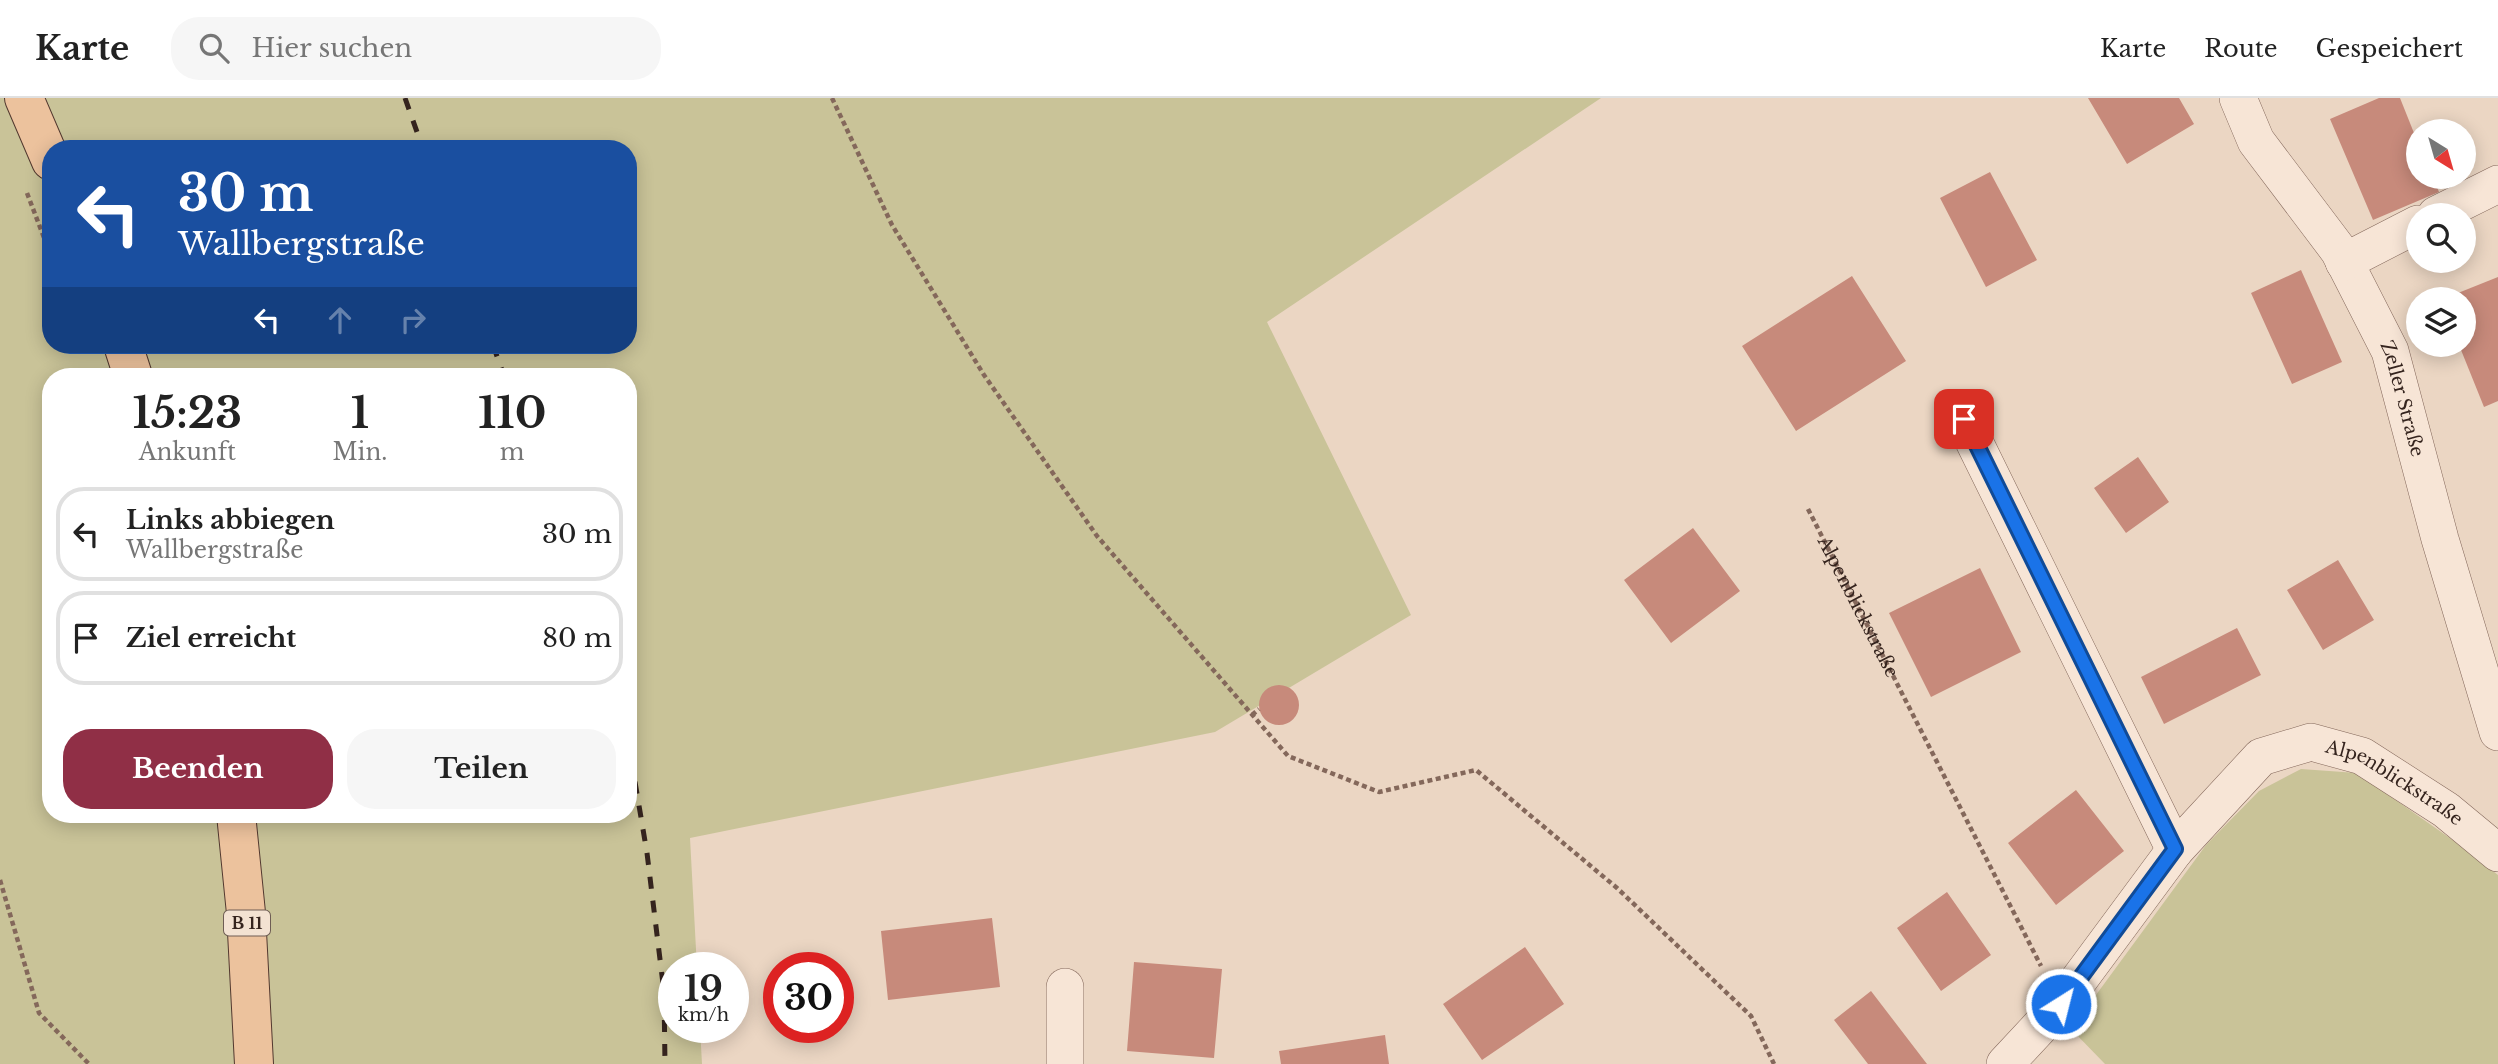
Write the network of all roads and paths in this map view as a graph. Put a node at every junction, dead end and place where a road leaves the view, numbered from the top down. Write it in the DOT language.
graph roads {
  1 [pos="24,98"];
  2 [pos="832,98"];
  3 [pos="2238,98"];
  4 [pos="42,140"];
  5 [pos="2498,184"];
  6 [pos="2460,203"];
  7 [pos="2406,230"];
  8 [pos="2344,262"];
  9 [pos="1964,419"];
  10 [pos="1808,509"];
  11 [pos="1259,709"];
  12 [pos="1252,715"];
  13 [pos="2498,732"];
  14 [pos="237,823"];
  15 [pos="2175,849"];
  16 [pos="2498,853"];
  17 [pos="0,880"];
  18 [pos="1065,987"];
  19 [pos="2061,1004"];
  20 [pos="89,1064"];
  21 [pos="254,1064"];
  22 [pos="1065,1064"];
  23 [pos="1774,1064"];
  24 [pos="2006,1064"];
  1 -- 4 [label="main road"];
  2 -- 12 [label="path"];
  3 -- 8 [label="street, Zeller Straße"];
  5 -- 6 [label="street"];
  7 -- 8 [label="street"];
  8 -- 13 [label="street, Zeller Straße"];
  9 -- 15 [label="street"];
  10 -- 19 [label="path, Alpenblickstraße"];
  11 -- 12 [label="path"];
  12 -- 23 [label="path"];
  14 -- 21 [label="main road, B 11"];
  15 -- 16 [label="street, Alpenblickstraße"];
  15 -- 19 [label="street, Alpenblickstraße"];
  17 -- 20 [label="path"];
  18 -- 22 [label="street"];
  19 -- 24 [label="street, Alpenblickstraße"];
}
